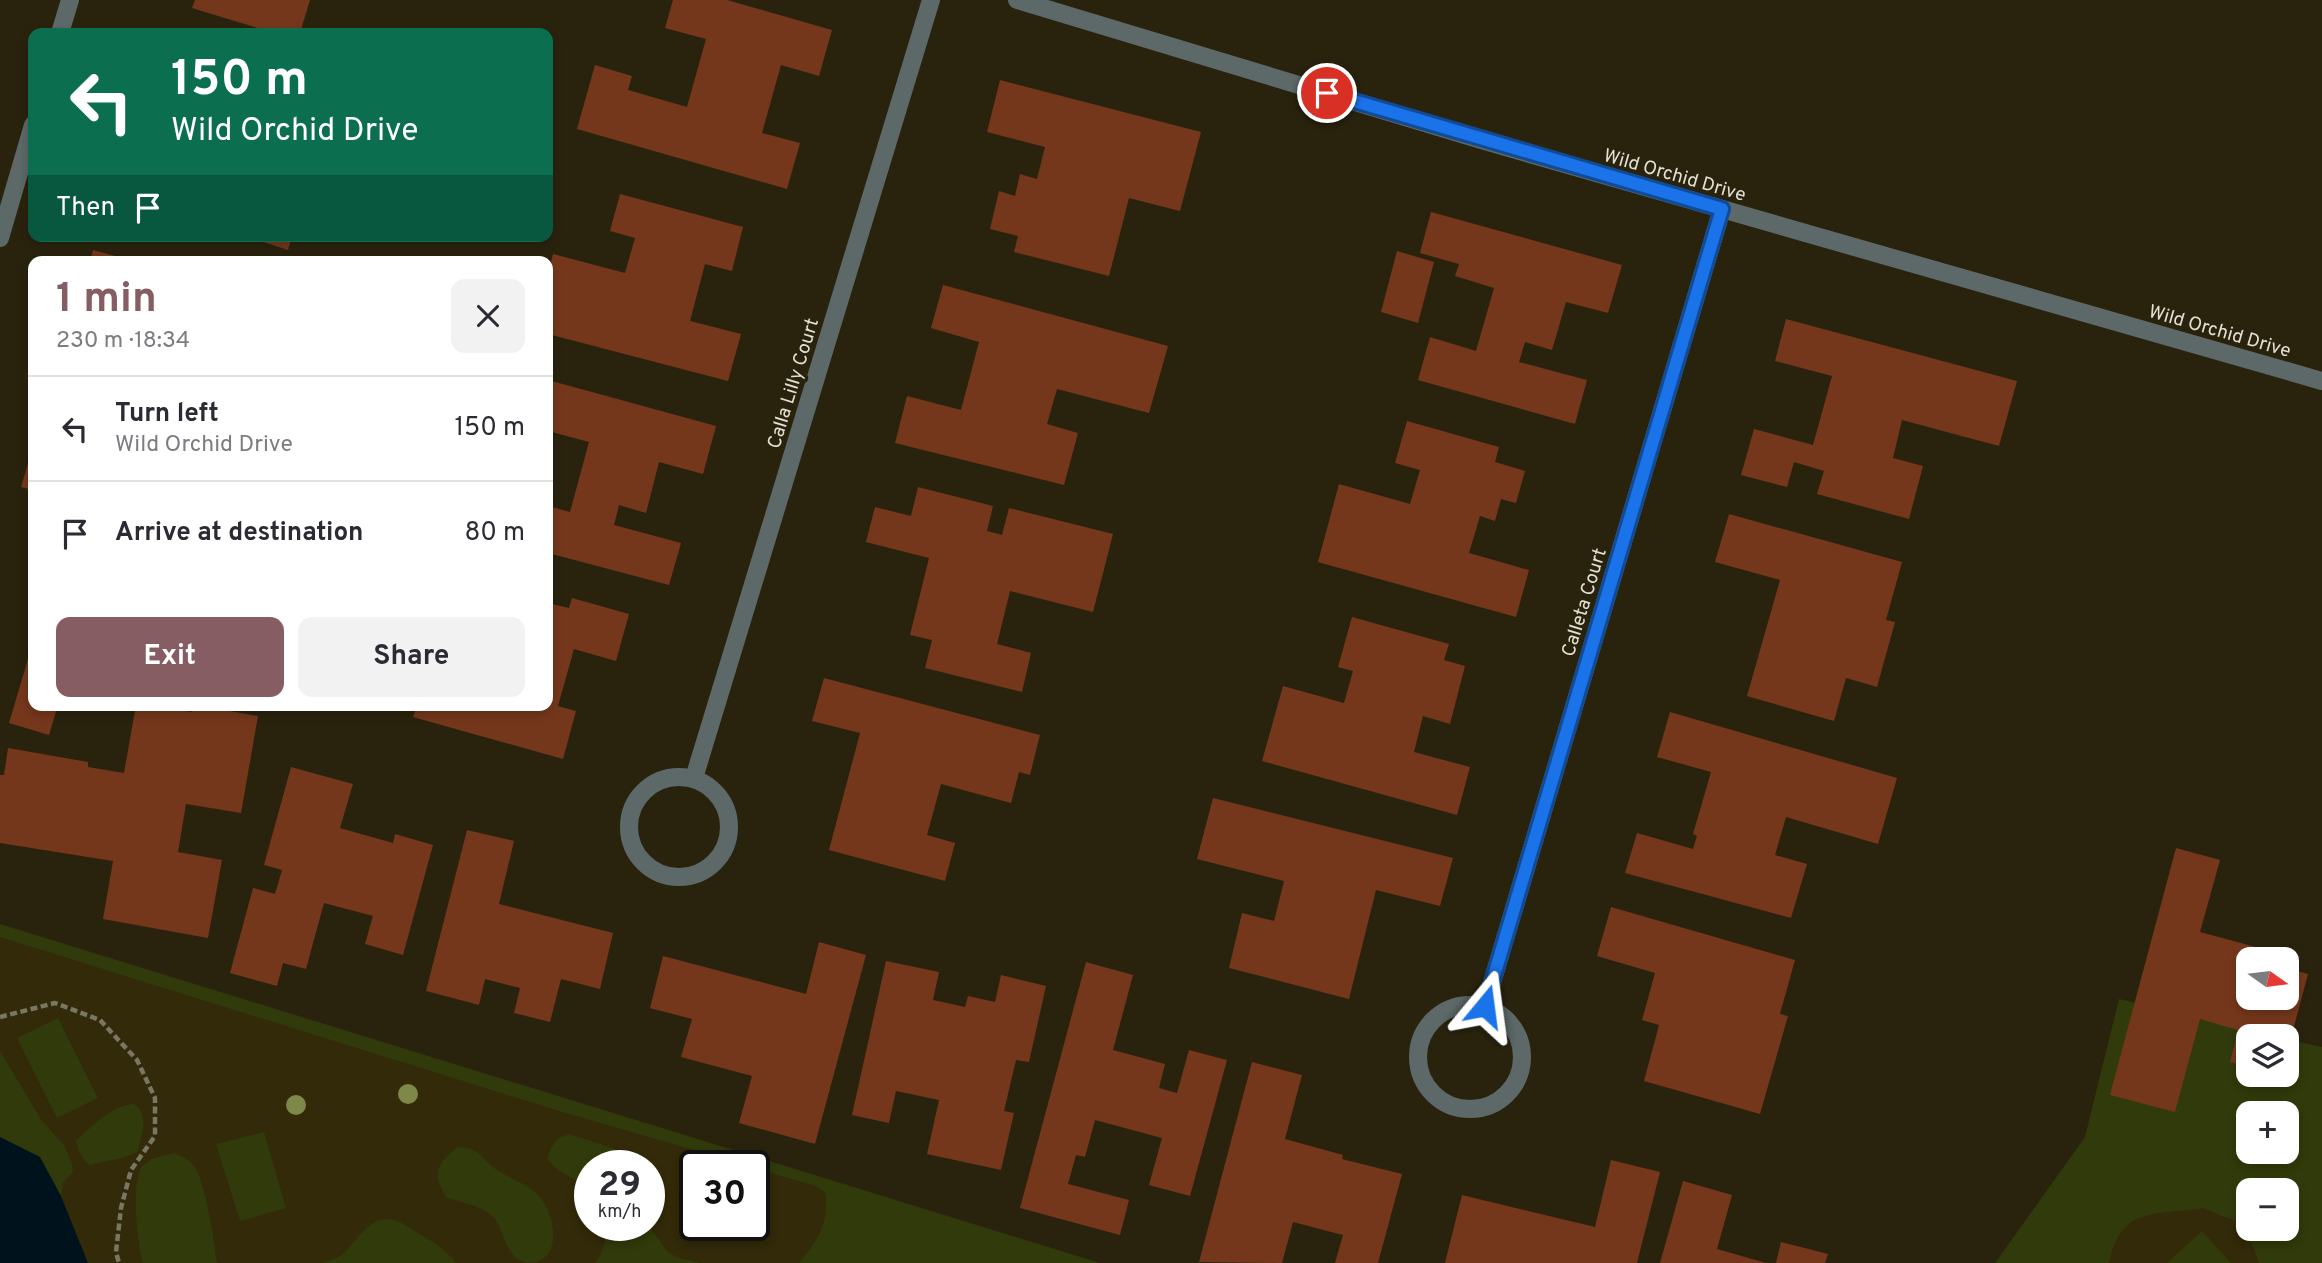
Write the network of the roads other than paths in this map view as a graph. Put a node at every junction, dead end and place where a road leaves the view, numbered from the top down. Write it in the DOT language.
graph roads {
  1 [pos="70,0"];
  2 [pos="931,0"];
  3 [pos="1017,0"];
  4 [pos="62,28"];
  5 [pos="28,142"];
  6 [pos="1722,209"];
  7 [pos="0,238"];
  8 [pos="2322,381"];
  9 [pos="694,778"];
  10 [pos="1485,1006"];
  1 -- 4 [label="street"];
  2 -- 9 [label="street, Calla Lilly Court"];
  3 -- 6 [label="street, Wild Orchid Drive"];
  5 -- 7 [label="street"];
  6 -- 8 [label="street, Wild Orchid Drive"];
  6 -- 10 [label="street, Calleta Court"];
  9 -- 9 [label="street"];
  10 -- 10 [label="street"];
}
